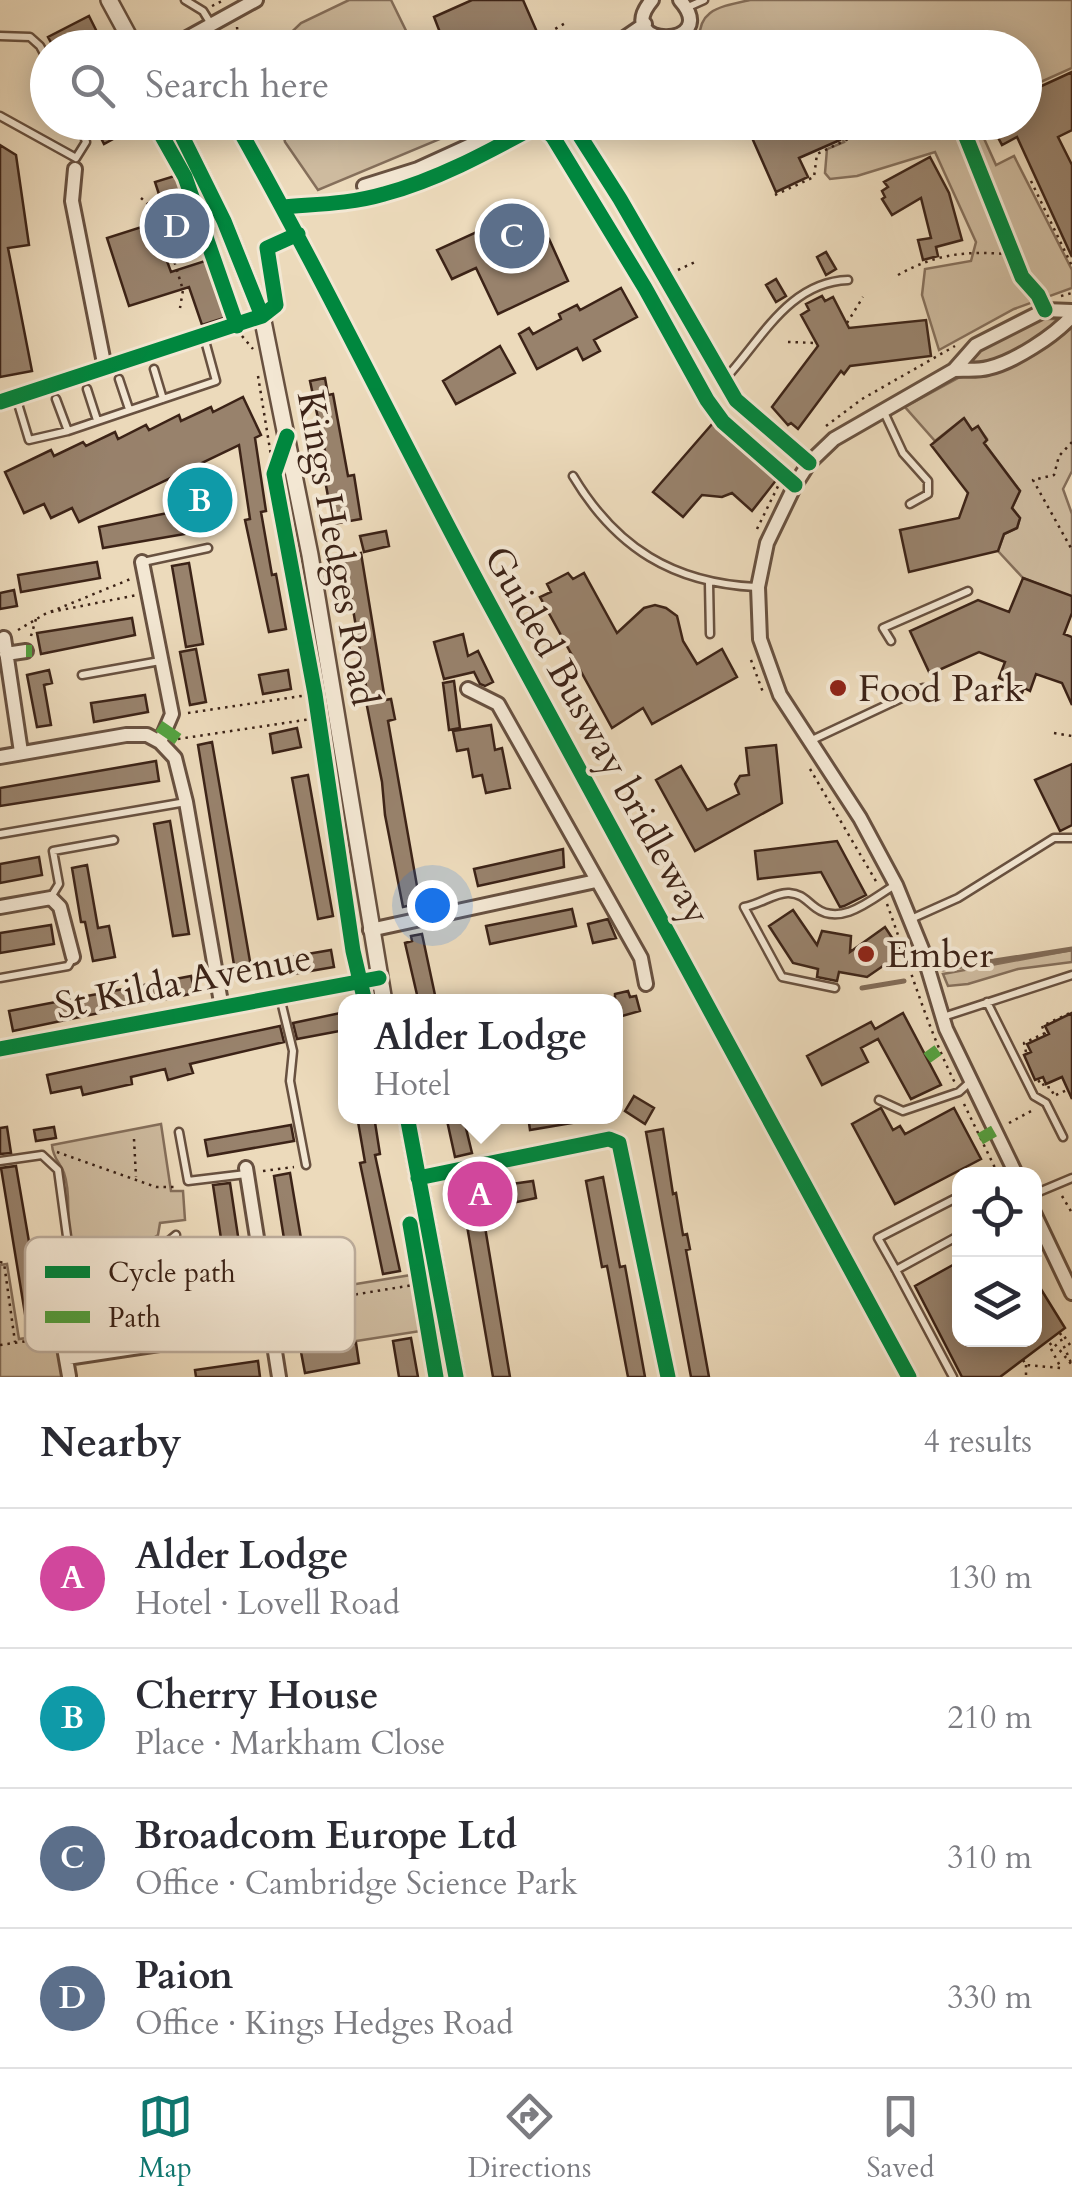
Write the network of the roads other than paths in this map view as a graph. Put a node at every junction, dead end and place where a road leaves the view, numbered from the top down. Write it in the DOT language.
graph roads {
  1 [pos="109,0"];
  2 [pos="185,0"];
  3 [pos="256,0"];
  4 [pos="652,0"];
  5 [pos="704,0"];
  6 [pos="683,4"];
  7 [pos="211,24"];
  8 [pos="645,24"];
  9 [pos="126,30"];
  10 [pos="200,30"];
  11 [pos="636,30"];
  12 [pos="651,30"];
  13 [pos="685,30"];
  14 [pos="0,36"];
  15 [pos="30,36"];
  16 [pos="0,116"];
  17 [pos="30,135"];
  18 [pos="39,140"];
  19 [pos="85,140"];
  20 [pos="184,140"];
  21 [pos="482,140"];
  22 [pos="583,140"];
  23 [pos="76,163"];
  24 [pos="364,186"];
  25 [pos="848,280"];
  26 [pos="1072,314"];
  27 [pos="262,316"];
  28 [pos="204,336"];
  29 [pos="105,368"];
  30 [pos="154,369"];
  31 [pos="954,370"];
  32 [pos="119,380"];
  33 [pos="725,380"];
  34 [pos="87,389"];
  35 [pos="16,396"];
  36 [pos="56,399"];
  37 [pos="163,399"];
  38 [pos="0,402"];
  39 [pos="129,408"];
  40 [pos="882,409"];
  41 [pos="97,420"];
  42 [pos="68,430"];
  43 [pos="809,463"];
  44 [pos="573,476"];
  45 [pos="910,504"];
  46 [pos="208,548"];
  47 [pos="143,568"];
  48 [pos="709,583"];
  49 [pos="758,587"];
  50 [pos="968,591"];
  51 [pos="710,634"];
  52 [pos="4,638"];
  53 [pos="890,641"];
  54 [pos="28,647"];
  55 [pos="6,654"];
  56 [pos="162,661"];
  57 [pos="82,675"];
  58 [pos="923,688"];
  59 [pos="468,689"];
  60 [pos="812,740"];
  61 [pos="167,743"];
  62 [pos="21,752"];
  63 [pos="0,757"];
  64 [pos="186,802"];
  65 [pos="0,834"];
  66 [pos="1072,838"];
  67 [pos="114,840"];
  68 [pos="596,880"];
  69 [pos="896,884"];
  70 [pos="51,898"];
  71 [pos="0,907"];
  72 [pos="910,920"];
  73 [pos="370,930"];
  74 [pos="73,958"];
  75 [pos="1072,975"];
  76 [pos="0,978"];
  77 [pos="379,978"];
  78 [pos="646,984"];
  79 [pos="835,988"];
  80 [pos="382,994"];
  81 [pos="280,996"];
  82 [pos="987,1002"];
  83 [pos="222,1008"];
  84 [pos="943,1017"];
  85 [pos="0,1049"];
  86 [pos="971,1082"];
  87 [pos="879,1100"];
  88 [pos="408,1124"];
  89 [pos="179,1132"];
  90 [pos="1063,1137"];
  91 [pos="0,1161"];
  92 [pos="306,1165"];
  93 [pos="1007,1167"];
  94 [pos="246,1171"];
  95 [pos="418,1178"];
  96 [pos="1072,1178"];
  97 [pos="1042,1191"];
  98 [pos="952,1200"];
  99 [pos="1042,1230"];
  100 [pos="176,1235"];
  101 [pos="67,1237"];
  102 [pos="174,1237"];
  103 [pos="256,1237"];
  104 [pos="952,1239"];
  105 [pos="896,1270"];
  106 [pos="1072,1293"];
  107 [pos="66,1352"];
  108 [pos="105,1352"];
  109 [pos="275,1352"];
  110 [pos="67,1358"];
  111 [pos="70,1376"];
  112 [pos="280,1377"];
  113 [pos="456,1377"];
  114 [pos="668,1377"];
  115 [pos="953,1377"];
  1 -- 9 [label="street"];
  2 -- 7 [label="lane"];
  3 -- 7 [label="street"];
  4 -- 8 [label="street"];
  5 -- 6 [label="lane"];
  6 -- 13 [label="street"];
  7 -- 10 [label="street"];
  8 -- 11 [label="street"];
  8 -- 12 [label="street"];
  14 -- 15 [label="lane"];
  16 -- 17 [label="lane"];
  18 -- 23 [label="lane"];
  19 -- 23 [label="lane"];
  20 -- 27 [label="street, Kings Hedges Road"];
  21 -- 24 [label="street"];
  22 -- 33 [label="street"];
  23 -- 29 [label="street"];
  25 -- 33 [label="lane"];
  26 -- 31 [label="street"];
  26 -- 31 [label="street"];
  27 -- 28 [label="street"];
  27 -- 73 [label="street, Kings Hedges Road"];
  28 -- 29 [label="street"];
  28 -- 37 [label="lane"];
  29 -- 35 [label="street"];
  30 -- 37 [label="lane"];
  31 -- 40 [label="street"];
  32 -- 39 [label="lane"];
  33 -- 43 [label="street"];
  34 -- 41 [label="lane"];
  35 -- 38 [label="street"];
  35 -- 42 [label="lane"];
  36 -- 42 [label="lane"];
  37 -- 39 [label="lane"];
  39 -- 41 [label="lane"];
  40 -- 43 [label="street"];
  40 -- 45 [label="lane"];
  41 -- 42 [label="lane"];
  43 -- 49 [label="street"];
  44 -- 48 [label="lane"];
  46 -- 47 [label="lane"];
  47 -- 56 [label="street"];
  48 -- 49 [label="lane"];
  48 -- 51 [label="lane"];
  49 -- 60 [label="street"];
  50 -- 53 [label="lane"];
  52 -- 55 [label="street"];
  54 -- 55 [label="street"];
  55 -- 62 [label="street"];
  56 -- 57 [label="lane"];
  56 -- 61 [label="street"];
  58 -- 60 [label="lane"];
  59 -- 68 [label="street"];
  60 -- 69 [label="street"];
  61 -- 62 [label="street"];
  61 -- 64 [label="street"];
  62 -- 63 [label="street"];
  64 -- 65 [label="lane"];
  64 -- 83 [label="street"];
  66 -- 72 [label="lane"];
  67 -- 70 [label="lane"];
  68 -- 73 [label="street"];
  68 -- 78 [label="street"];
  69 -- 72 [label="street"];
  69 -- 79 [label="lane"];
  70 -- 71 [label="street"];
  70 -- 74 [label="street"];
  72 -- 84 [label="street"];
  73 -- 77 [label="street, Kings Hedges Road"];
  74 -- 76 [label="lane"];
  75 -- 82 [label="lane"];
  77 -- 80 [label="street, Kings Hedges Road"];
  77 -- 81 [label="street, St Kilda Avenue"];
  81 -- 83 [label="street, St Kilda Avenue"];
  81 -- 92 [label="lane"];
  82 -- 84 [label="lane"];
  82 -- 90 [label="lane"];
  83 -- 85 [label="street, St Kilda Avenue"];
  84 -- 86 [label="street"];
  86 -- 87 [label="lane"];
  86 -- 93 [label="street"];
  88 -- 95 [label="street"];
  89 -- 94 [label="lane"];
  91 -- 101 [label="lane"];
  94 -- 103 [label="street"];
  95 -- 113 [label="street"];
  95 -- 114 [label="street"];
  96 -- 97 [label="lane"];
  98 -- 105 [label="lane"];
  99 -- 106 [label="street"];
  100 -- 102 [label="lane"];
  104 -- 105 [label="lane"];
  105 -- 115 [label="lane"];
  107 -- 110 [label="street"];
  108 -- 110 [label="street"];
  109 -- 112 [label="street"];
  110 -- 111 [label="street"];
}
